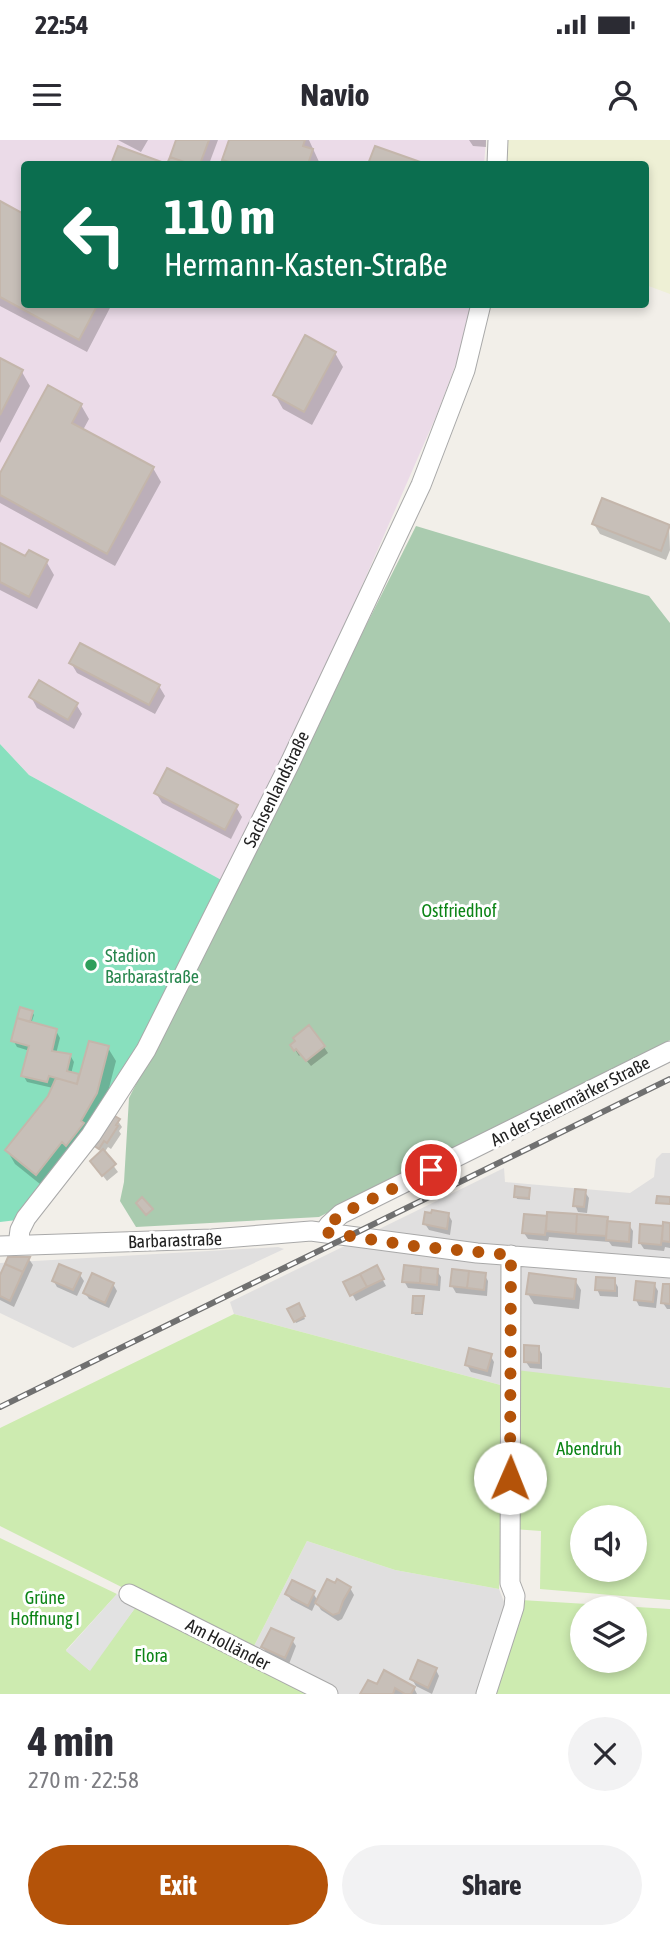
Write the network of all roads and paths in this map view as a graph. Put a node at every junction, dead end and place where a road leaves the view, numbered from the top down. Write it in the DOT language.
graph roads {
  1 [pos="498,140"];
  2 [pos="497,161"];
  3 [pos="480,308"];
  4 [pos="670,1051"];
  5 [pos="324,1232"];
  6 [pos="9,1245"];
  7 [pos="511,1255"];
  8 [pos="670,1268"];
  9 [pos="129,1594"];
  10 [pos="328,1694"];
  11 [pos="486,1694"];
  1 -- 2 [label="street"];
  3 -- 6 [label="street, Sachsenlandstraße"];
  4 -- 5 [label="street, An der Steiermärker Straße"];
  5 -- 6 [label="street, Barbarastraße"];
  5 -- 7 [label="street, Barbarastraße"];
  7 -- 8 [label="street, Barbarastraße"];
  7 -- 11 [label="street"];
  9 -- 10 [label="street, Am Holländer"];
}
